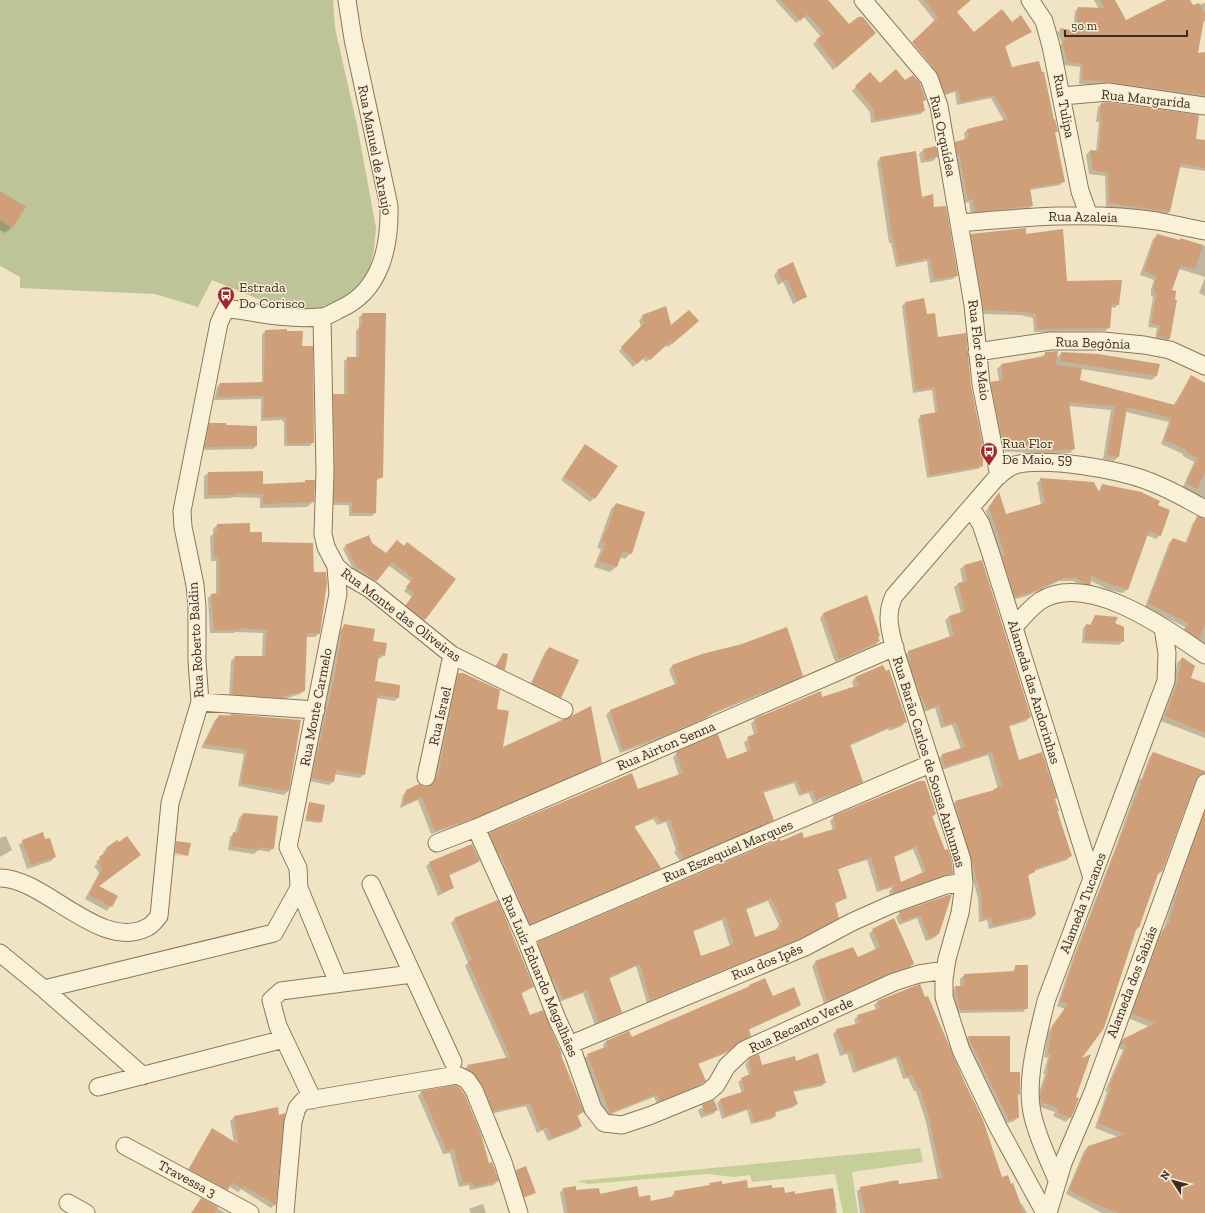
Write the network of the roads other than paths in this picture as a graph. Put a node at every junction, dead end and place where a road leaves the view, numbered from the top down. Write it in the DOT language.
graph roads {
  1 [pos="347,0"];
  2 [pos="864,0"];
  3 [pos="1030,0"];
  4 [pos="1062,96"];
  5 [pos="1205,106"];
  6 [pos="1089,216"];
  7 [pos="960,223"];
  8 [pos="1205,232"];
  9 [pos="322,317"];
  10 [pos="977,352"];
  11 [pos="1205,366"];
  12 [pos="999,476"];
  13 [pos="971,508"];
  14 [pos="1205,509"];
  15 [pos="336,566"];
  16 [pos="1014,627"];
  17 [pos="1163,628"];
  18 [pos="895,647"];
  19 [pos="452,655"];
  20 [pos="1205,656"];
  21 [pos="200,702"];
  22 [pos="316,710"];
  23 [pos="564,710"];
  24 [pos="930,764"];
  25 [pos="426,776"];
  26 [pos="1205,783"];
  27 [pos="476,828"];
  28 [pos="437,843"];
  29 [pos="0,878"];
  30 [pos="1092,878"];
  31 [pos="964,882"];
  32 [pos="371,884"];
  33 [pos="299,888"];
  34 [pos="525,937"];
  35 [pos="0,953"];
  36 [pos="945,970"];
  37 [pos="412,974"];
  38 [pos="338,983"];
  39 [pos="44,989"];
  40 [pos="284,1039"];
  41 [pos="569,1045"];
  42 [pos="453,1062"];
  43 [pos="143,1076"];
  44 [pos="98,1087"];
  45 [pos="313,1100"];
  46 [pos="604,1123"];
  47 [pos="125,1146"];
  48 [pos="1057,1180"];
  49 [pos="68,1203"];
  50 [pos="86,1213"];
  51 [pos="250,1213"];
  52 [pos="285,1213"];
  53 [pos="520,1213"];
  54 [pos="1047,1213"];
  1 -- 9 [label="street, Rua Manuel de Araujo"];
  2 -- 7 [label="street, Rua Orquídea"];
  3 -- 4 [label="street, Rua Tulipa"];
  4 -- 5 [label="street, Rua Margarida"];
  4 -- 6 [label="street, Rua Tulipa"];
  6 -- 7 [label="street, Rua Azaleia"];
  6 -- 8 [label="street, Rua Azaleia"];
  7 -- 10 [label="street, Rua Flor de Maio"];
  9 -- 15 [label="street, Rua Monte das Oliveiras"];
  9 -- 21 [label="street, Rua Roberto Baldin"];
  10 -- 11 [label="street, Rua Begônia"];
  10 -- 12 [label="street, Rua Flor de Maio"];
  12 -- 13 [label="street, Rua Barão Carlos de Sousa Anhumas"];
  12 -- 14 [label="street, Rua Barão Carlos de Sousa Anhumas"];
  13 -- 16 [label="street, Alameda das Andorinhas"];
  13 -- 18 [label="street, Rua Barão Carlos de Sousa Anhumas"];
  15 -- 19 [label="street, Rua Monte das Oliveiras"];
  15 -- 22 [label="street, Rua Monte Carmelo"];
  16 -- 17 [label="street"];
  16 -- 30 [label="street, Alameda das Andorinhas"];
  17 -- 20 [label="street"];
  17 -- 30 [label="street, Alameda Tucanos"];
  18 -- 24 [label="street, Rua Barão Carlos de Sousa Anhumas"];
  18 -- 27 [label="street, Rua Airton Senna"];
  19 -- 23 [label="street, Rua Monte das Oliveiras"];
  19 -- 25 [label="street, Rua Israel"];
  21 -- 22 [label="street"];
  21 -- 29 [label="street, Rua Roberto Baldin"];
  22 -- 33 [label="street, Rua Monte Carmelo"];
  24 -- 31 [label="street, Rua Barão Carlos de Sousa Anhumas"];
  24 -- 34 [label="street, Rua Eszequiel Marques"];
  26 -- 48 [label="street, Alameda dos Sabiás"];
  27 -- 28 [label="street, Rua Airton Senna"];
  27 -- 34 [label="street, Rua Luiz Eduardo Magalhães"];
  30 -- 48 [label="street, Alameda Tucanos"];
  31 -- 36 [label="street, Rua Barão Carlos de Sousa Anhumas"];
  31 -- 41 [label="street, Rua dos Ipês"];
  32 -- 37 [label="street"];
  33 -- 38 [label="street"];
  33 -- 39 [label="street"];
  34 -- 41 [label="street, Rua Luiz Eduardo Magalhães"];
  35 -- 39 [label="street"];
  36 -- 46 [label="street, Rua Recanto Verde"];
  36 -- 54 [label="street, Rua Barão Carlos de Sousa Anhumas"];
  37 -- 38 [label="street"];
  37 -- 42 [label="street"];
  38 -- 40 [label="street"];
  39 -- 43 [label="street"];
  40 -- 43 [label="street"];
  40 -- 45 [label="street"];
  41 -- 46 [label="street, Rua Luiz Eduardo Magalhães"];
  43 -- 44 [label="street"];
  45 -- 52 [label="street"];
  45 -- 53 [label="street"];
  47 -- 51 [label="street, Travessa 3"];
  48 -- 54 [label="street, Alameda dos Sabiás"];
  49 -- 50 [label="street"];
}
